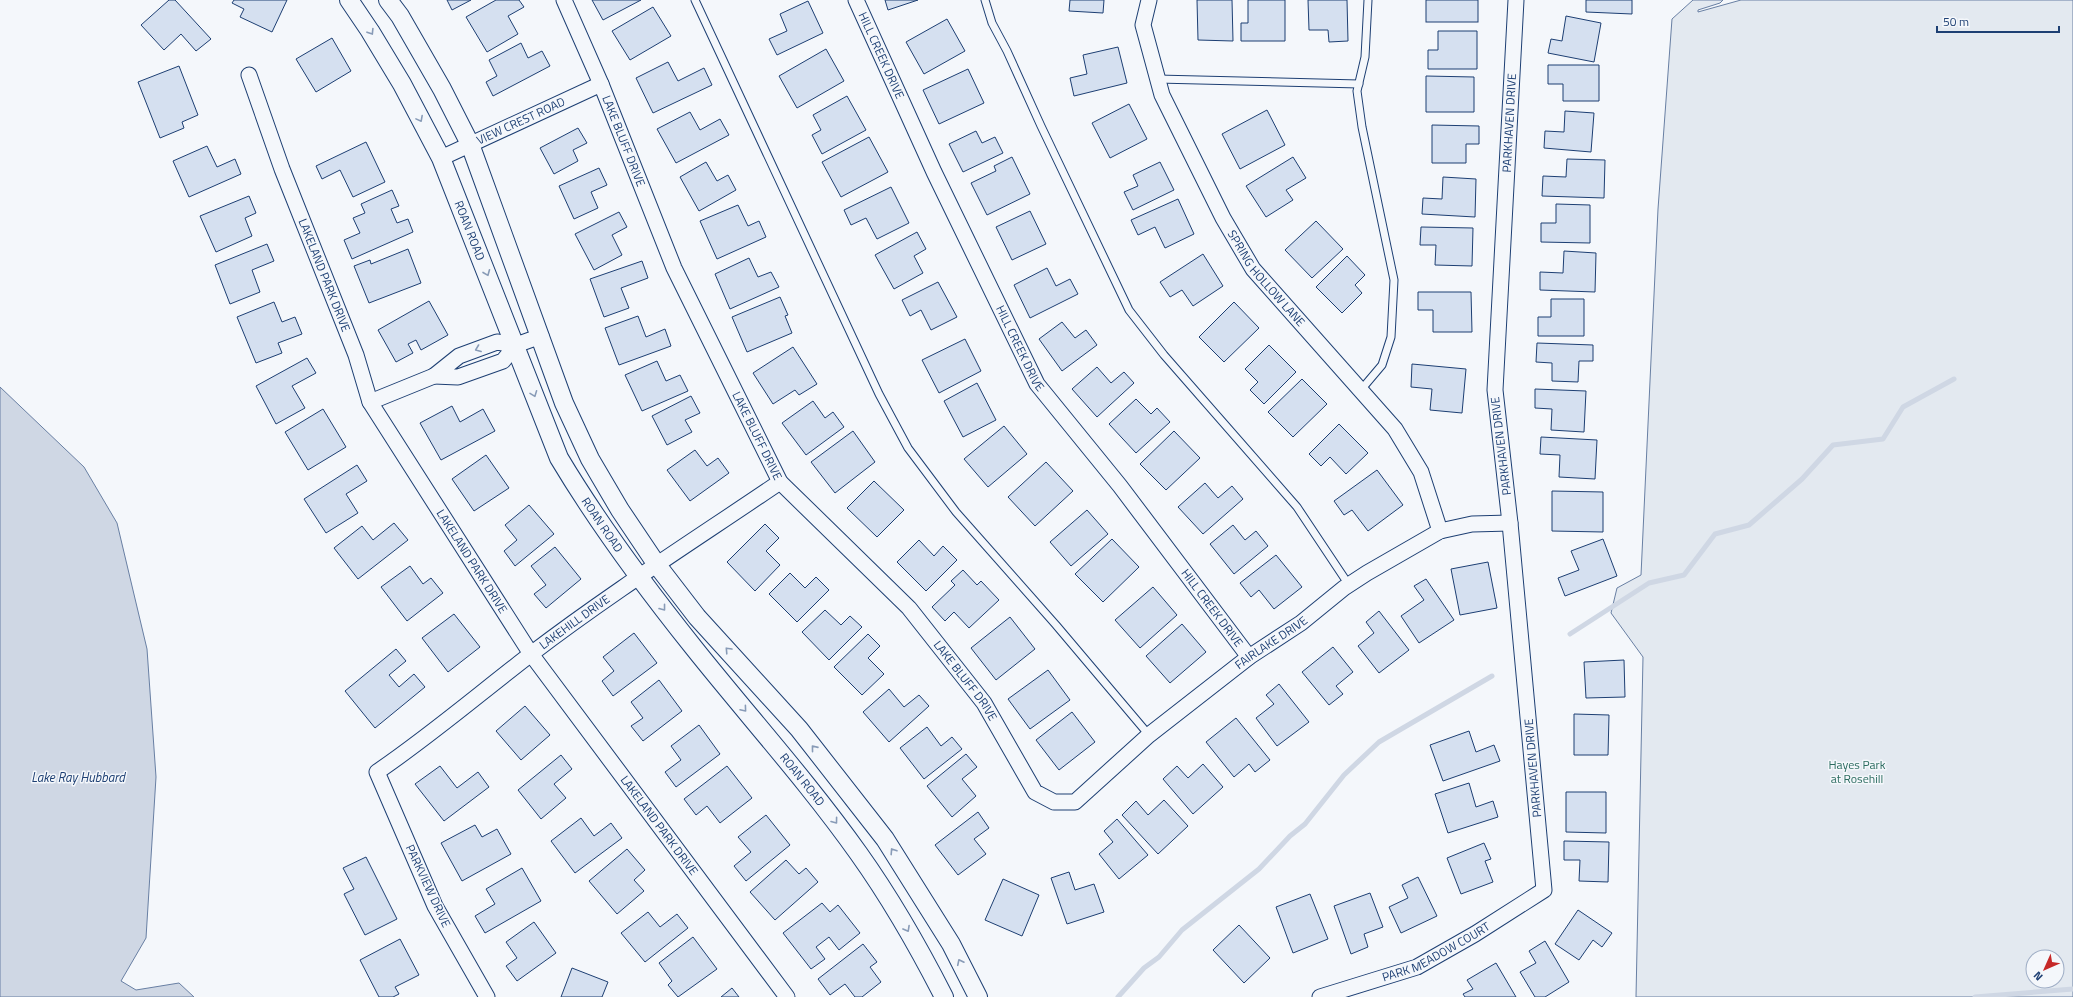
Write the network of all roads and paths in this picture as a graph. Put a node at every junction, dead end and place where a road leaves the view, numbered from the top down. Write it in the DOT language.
graph roads {
  1 [pos="349,0"];
  2 [pos="388,0"];
  3 [pos="564,0"];
  4 [pos="695,0"];
  5 [pos="856,0"];
  6 [pos="985,0"];
  7 [pos="1149,0"];
  8 [pos="1368,0"];
  9 [pos="1516,0"];
  10 [pos="248,75"];
  11 [pos="1157,79"];
  12 [pos="601,84"];
  13 [pos="1359,84"];
  14 [pos="470,144"];
  15 [pos="441,158"];
  16 [pos="541,336"];
  17 [pos="516,345"];
  18 [pos="1360,391"];
  19 [pos="370,402"];
  20 [pos="780,482"];
  21 [pos="1510,523"];
  22 [pos="1440,531"];
  23 [pos="657,565"];
  24 [pos="639,577"];
  25 [pos="1349,585"];
  26 [pos="531,654"];
  27 [pos="1249,657"];
  28 [pos="1149,735"];
  29 [pos="377,772"];
  30 [pos="1054,802"];
  31 [pos="1544,890"];
  32 [pos="487,997"];
  33 [pos="787,997"];
  34 [pos="944,997"];
  35 [pos="978,997"];
  36 [pos="1320,997"];
  1 -- 15 [label="street, ROAN ROAD, one-way"];
  2 -- 14 [label="street, ROAN ROAD"];
  3 -- 12 [label="street, LAKE BLUFF DRIVE"];
  4 -- 28 [label="lane"];
  5 -- 27 [label="street, HILL CREEK DRIVE"];
  6 -- 25 [label="lane"];
  7 -- 11 [label="street, SPRING HOLLOW LANE"];
  8 -- 13 [label="lane"];
  9 -- 21 [label="street, PARKHAVEN DRIVE"];
  10 -- 19 [label="street, LAKELAND PARK DRIVE"];
  11 -- 13 [label="lane"];
  11 -- 18 [label="street, SPRING HOLLOW LANE"];
  12 -- 14 [label="street, VIEW CREST ROAD"];
  12 -- 20 [label="street, LAKE BLUFF DRIVE"];
  13 -- 18 [label="lane"];
  14 -- 15 [label="street, VIEW CREST ROAD"];
  14 -- 16 [label="street, ROAN ROAD"];
  15 -- 17 [label="street, ROAN ROAD, one-way"];
  16 -- 17 [label="street"];
  16 -- 23 [label="street, ROAN ROAD"];
  17 -- 19 [label="street"];
  17 -- 24 [label="street, ROAN ROAD, one-way"];
  18 -- 22 [label="street, SPRING HOLLOW LANE"];
  19 -- 26 [label="street, LAKELAND PARK DRIVE"];
  20 -- 23 [label="street, LAKEHILL DRIVE"];
  20 -- 30 [label="street, LAKE BLUFF DRIVE"];
  21 -- 22 [label="street, FAIRLAKE DRIVE"];
  21 -- 31 [label="street, PARKHAVEN DRIVE"];
  22 -- 25 [label="street, FAIRLAKE DRIVE"];
  23 -- 24 [label="street, LAKEHILL DRIVE"];
  35 -- 23 [label="street, ROAN ROAD, one-way"];
  24 -- 26 [label="street, LAKEHILL DRIVE"];
  24 -- 34 [label="street, ROAN ROAD, one-way"];
  25 -- 27 [label="street, FAIRLAKE DRIVE"];
  26 -- 29 [label="street, LAKEHILL DRIVE"];
  26 -- 33 [label="street, LAKELAND PARK DRIVE"];
  27 -- 28 [label="street, FAIRLAKE DRIVE"];
  28 -- 30 [label="street, FAIRLAKE DRIVE"];
  29 -- 32 [label="street, PARKVIEW DRIVE"];
  31 -- 36 [label="street, PARK MEADOW COURT"];
}
